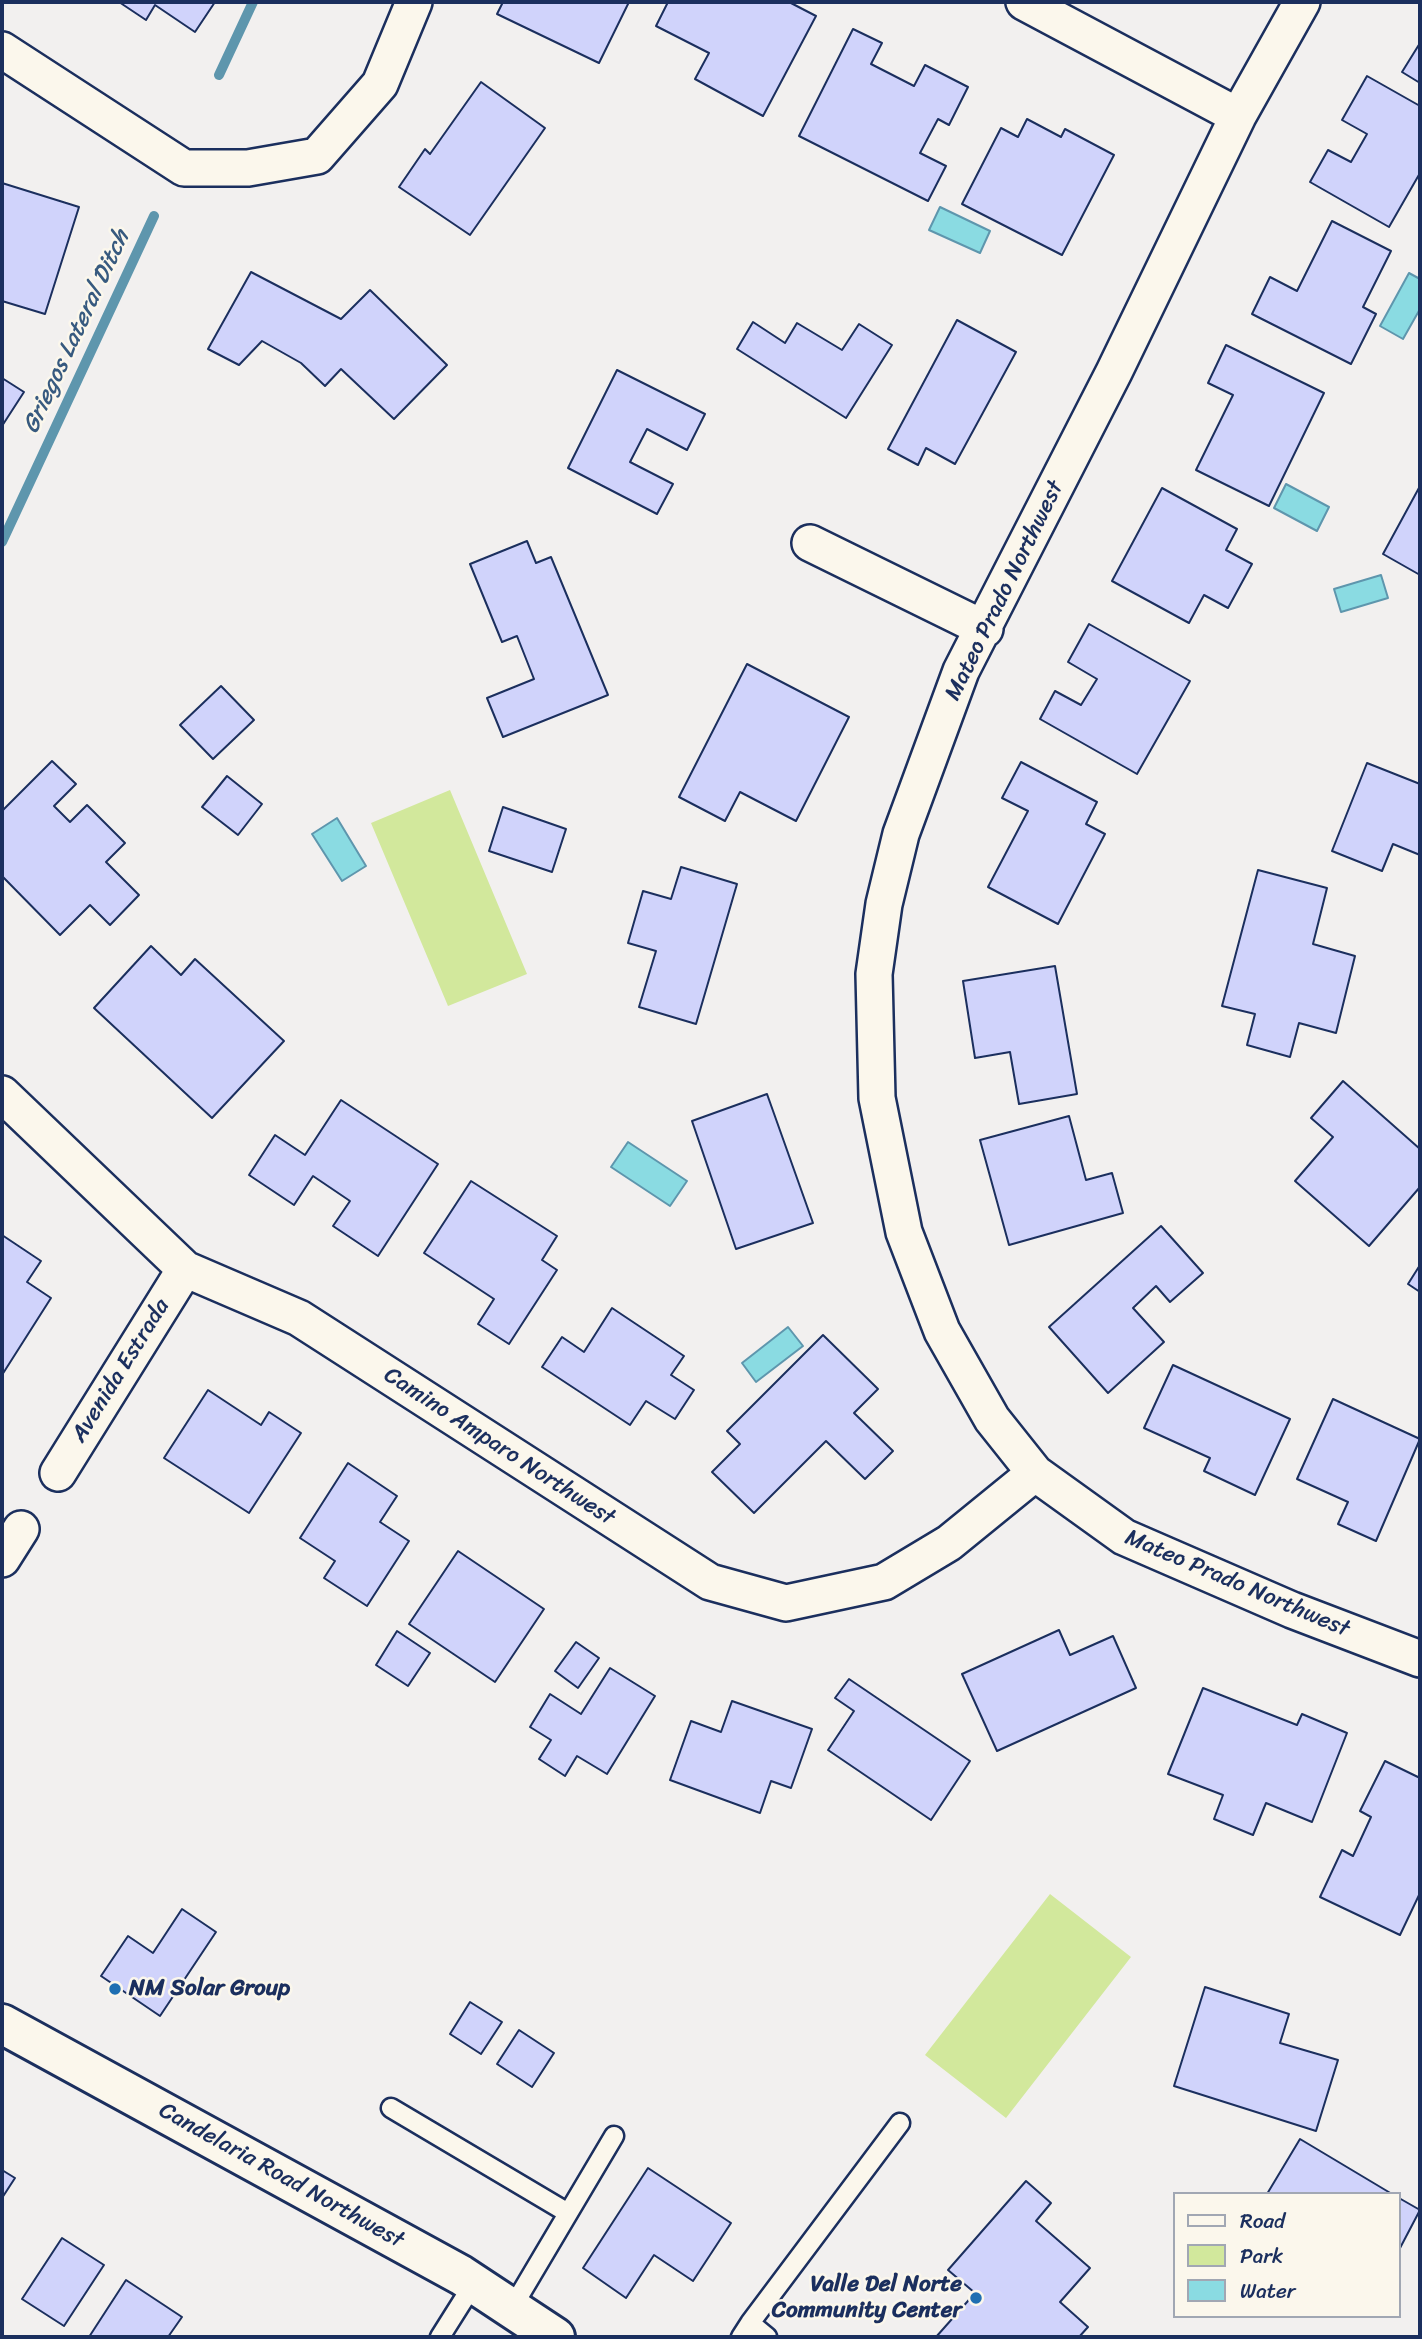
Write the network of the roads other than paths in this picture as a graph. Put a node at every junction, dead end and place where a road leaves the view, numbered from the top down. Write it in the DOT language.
graph roads {
  1 [pos="414,2"];
  2 [pos="1024,2"];
  3 [pos="1303,2"];
  4 [pos="2,50"];
  5 [pos="1238,116"];
  6 [pos="810,543"];
  7 [pos="985,629"];
  8 [pos="2,1094"];
  9 [pos="185,1269"];
  10 [pos="58,1473"];
  11 [pos="1035,1473"];
  12 [pos="22,1529"];
  13 [pos="2,1559"];
  14 [pos="1420,1659"];
  15 [pos="2,2024"];
  16 [pos="391,2108"];
  17 [pos="900,2123"];
  18 [pos="614,2136"];
  19 [pos="568,2213"];
  20 [pos="474,2283"];
  21 [pos="512,2308"];
  22 [pos="746,2330"];
  23 [pos="440,2337"];
  24 [pos="555,2337"];
  25 [pos="768,2337"];
  1 -- 4 [label="street"];
  2 -- 5 [label="street"];
  3 -- 5 [label="street, Mateo Prado Northwest"];
  5 -- 7 [label="street, Mateo Prado Northwest"];
  6 -- 7 [label="street"];
  7 -- 11 [label="street, Mateo Prado Northwest"];
  8 -- 9 [label="street, Camino Amparo Northwest"];
  9 -- 10 [label="street, Avenida Estrada"];
  9 -- 11 [label="street, Camino Amparo Northwest"];
  11 -- 14 [label="street, Mateo Prado Northwest"];
  12 -- 13 [label="street"];
  15 -- 20 [label="main road, Candelaria Road Northwest"];
  16 -- 19 [label="lane"];
  17 -- 22 [label="lane"];
  18 -- 19 [label="lane"];
  19 -- 21 [label="lane"];
  20 -- 21 [label="main road, Candelaria Road Northwest"];
  20 -- 23 [label="lane"];
  21 -- 24 [label="main road, Candelaria Road Northwest"];
  22 -- 25 [label="lane"];
}
